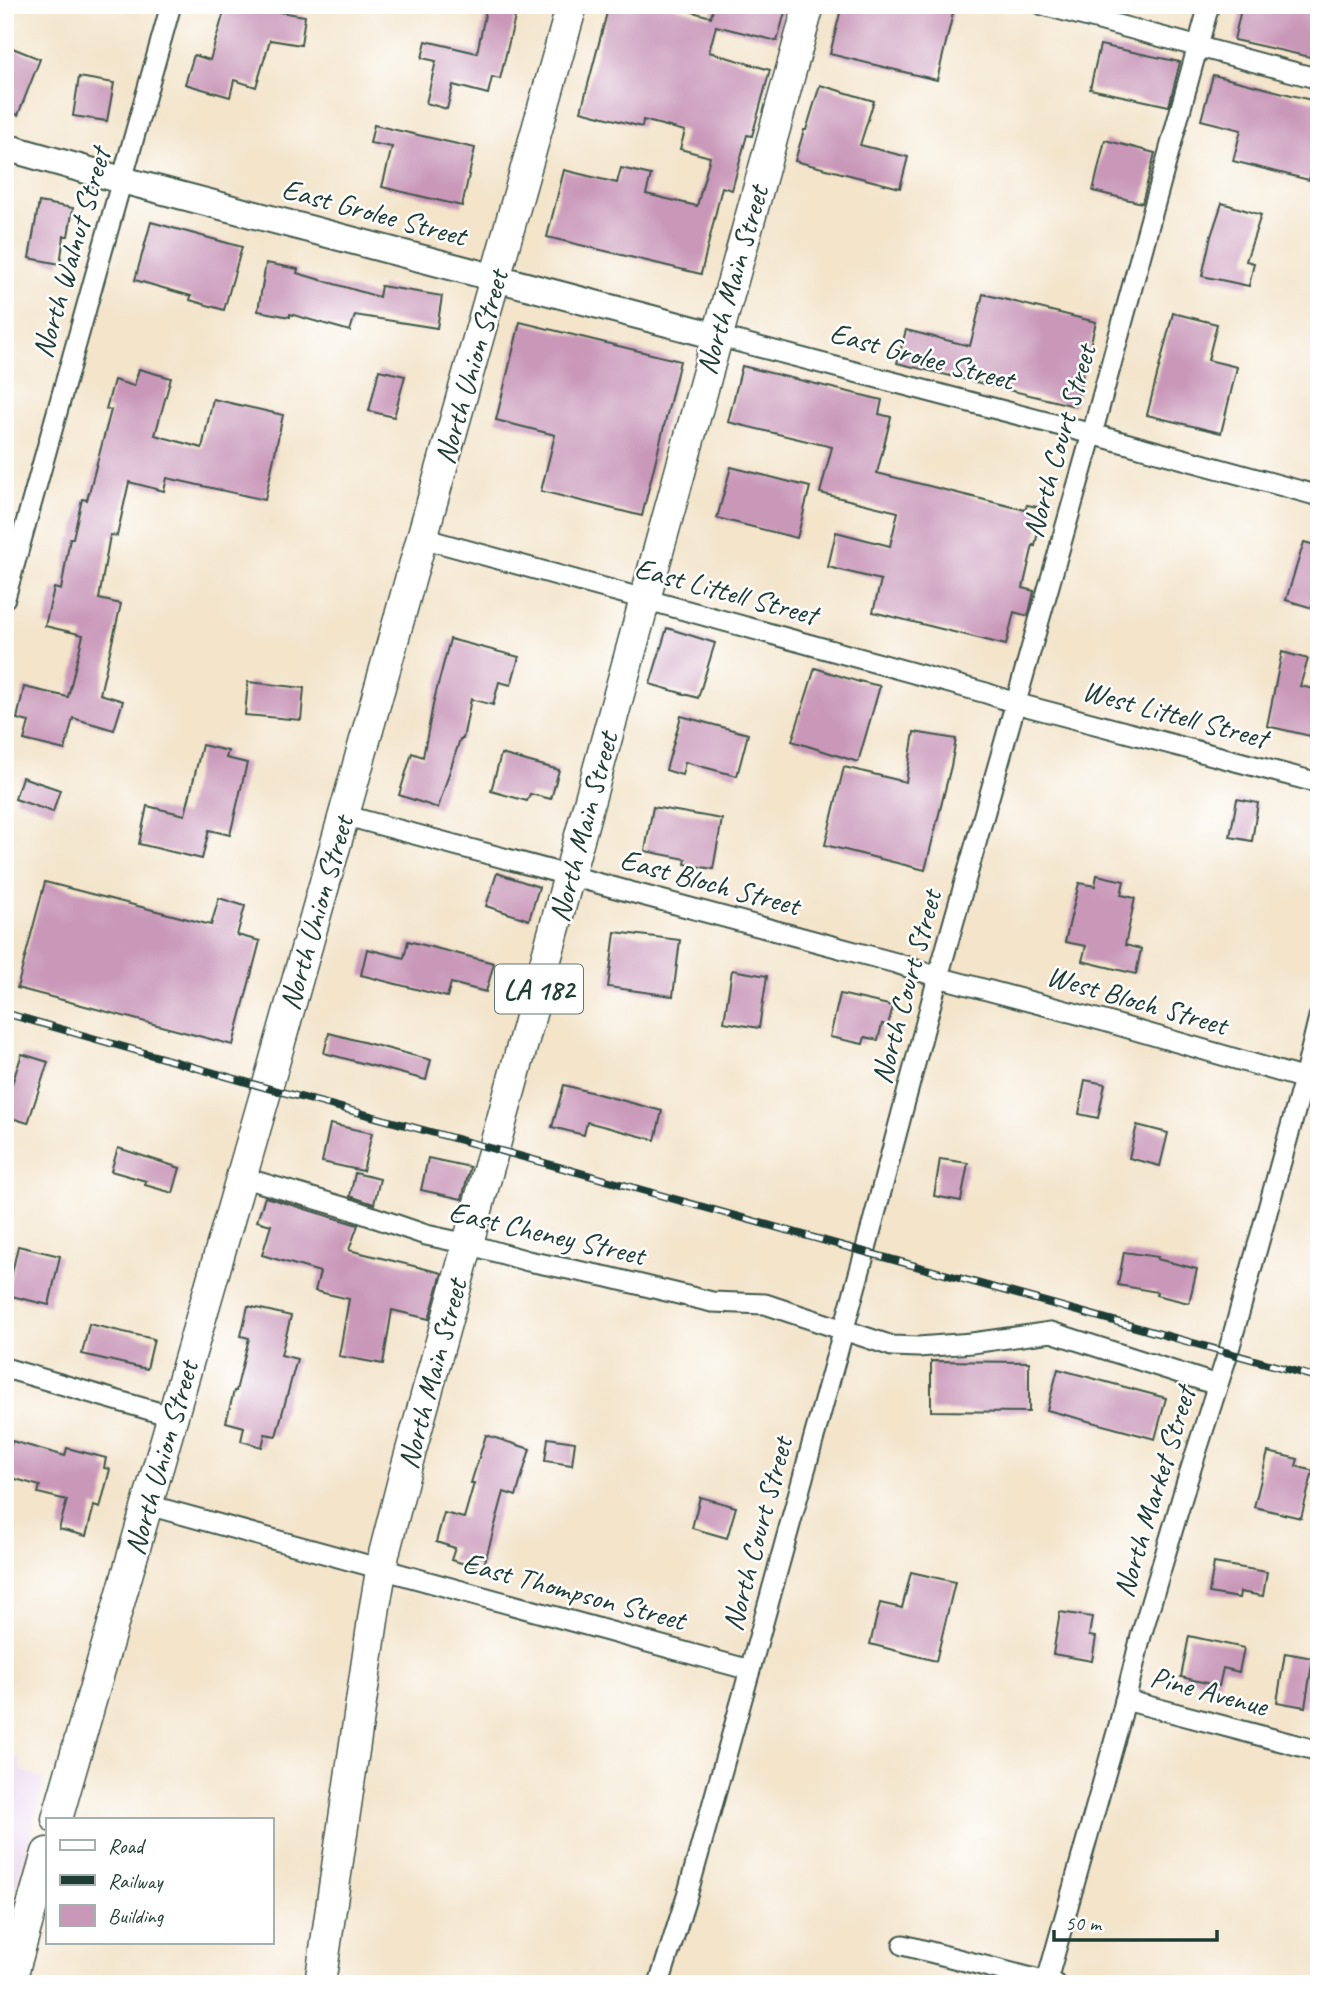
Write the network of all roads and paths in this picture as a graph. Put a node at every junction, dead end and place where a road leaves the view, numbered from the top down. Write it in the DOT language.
graph roads {
  1 [pos="171,5"];
  2 [pos="572,5"];
  3 [pos="809,5"];
  4 [pos="1043,5"];
  5 [pos="1209,5"];
  6 [pos="1197,48"];
  7 [pos="1319,79"];
  8 [pos="5,147"];
  9 [pos="121,180"];
  10 [pos="496,279"];
  11 [pos="717,336"];
  12 [pos="1092,434"];
  13 [pos="1319,495"];
  14 [pos="422,538"];
  15 [pos="5,598"];
  16 [pos="644,599"];
  17 [pos="1015,703"];
  18 [pos="1319,783"];
  19 [pos="343,815"];
  20 [pos="570,875"];
  21 [pos="938,977"];
  22 [pos="1319,1017"];
  23 [pos="1312,1081"];
  24 [pos="241,1177"];
  25 [pos="468,1244"];
  26 [pos="844,1330"];
  27 [pos="5,1368"];
  28 [pos="1217,1385"];
  29 [pos="174,1417"];
  30 [pos="148,1505"];
  31 [pos="382,1570"];
  32 [pos="750,1670"];
  33 [pos="1125,1700"];
  34 [pos="1319,1751"];
  35 [pos="57,1818"];
  36 [pos="46,1857"];
  37 [pos="903,1945"];
  38 [pos="1049,1983"];
  39 [pos="10,1984"];
  40 [pos="320,1984"];
  41 [pos="659,1984"];
  1 -- 9 [label="street, North Walnut Street"];
  2 -- 10 [label="main road, North Union Street"];
  3 -- 11 [label="main road, North Main Street / LA 182"];
  4 -- 6 [label="street"];
  5 -- 6 [label="street, North Court Street"];
  6 -- 7 [label="street"];
  6 -- 12 [label="street, North Court Street"];
  8 -- 9 [label="street, East Grolee Street"];
  9 -- 10 [label="street, East Grolee Street"];
  9 -- 15 [label="street, North Walnut Street"];
  10 -- 11 [label="street, East Grolee Street"];
  10 -- 14 [label="main road, North Union Street"];
  11 -- 12 [label="street, East Grolee Street"];
  11 -- 16 [label="main road, North Main Street / LA 182"];
  12 -- 13 [label="street, East Grolee Street"];
  12 -- 17 [label="street, North Court Street"];
  14 -- 16 [label="street, East Littell Street"];
  14 -- 19 [label="main road, North Union Street"];
  16 -- 17 [label="street, East Littell Street"];
  16 -- 20 [label="main road, North Main Street / LA 182"];
  17 -- 18 [label="street, West Littell Street"];
  17 -- 21 [label="street, North Court Street"];
  19 -- 20 [label="street, East Bloch Street"];
  19 -- 24 [label="main road, North Union Street"];
  20 -- 21 [label="street, East Bloch Street"];
  20 -- 25 [label="main road, North Main Street / LA 182"];
  21 -- 23 [label="street, West Bloch Street"];
  21 -- 26 [label="street, North Court Street"];
  22 -- 23 [label="street, North Market Street"];
  23 -- 28 [label="street, North Market Street"];
  24 -- 25 [label="street, East Cheney Street"];
  24 -- 29 [label="main road, North Union Street"];
  25 -- 26 [label="street, East Cheney Street"];
  25 -- 31 [label="main road, North Main Street / LA 182"];
  26 -- 28 [label="street, East Cheney Street"];
  26 -- 32 [label="street, North Court Street"];
  27 -- 29 [label="street"];
  28 -- 33 [label="street, North Market Street"];
  29 -- 30 [label="main road, North Union Street"];
  30 -- 31 [label="street, East Thompson Street"];
  30 -- 35 [label="main road, North Union Street"];
  31 -- 32 [label="street, East Thompson Street"];
  31 -- 40 [label="main road, North Main Street / LA 182"];
  32 -- 41 [label="street, North Court Street"];
  33 -- 34 [label="street, Pine Avenue"];
  33 -- 38 [label="street, North Market Street"];
  36 -- 39 [label="main road"];
  37 -- 38 [label="street"];
}
